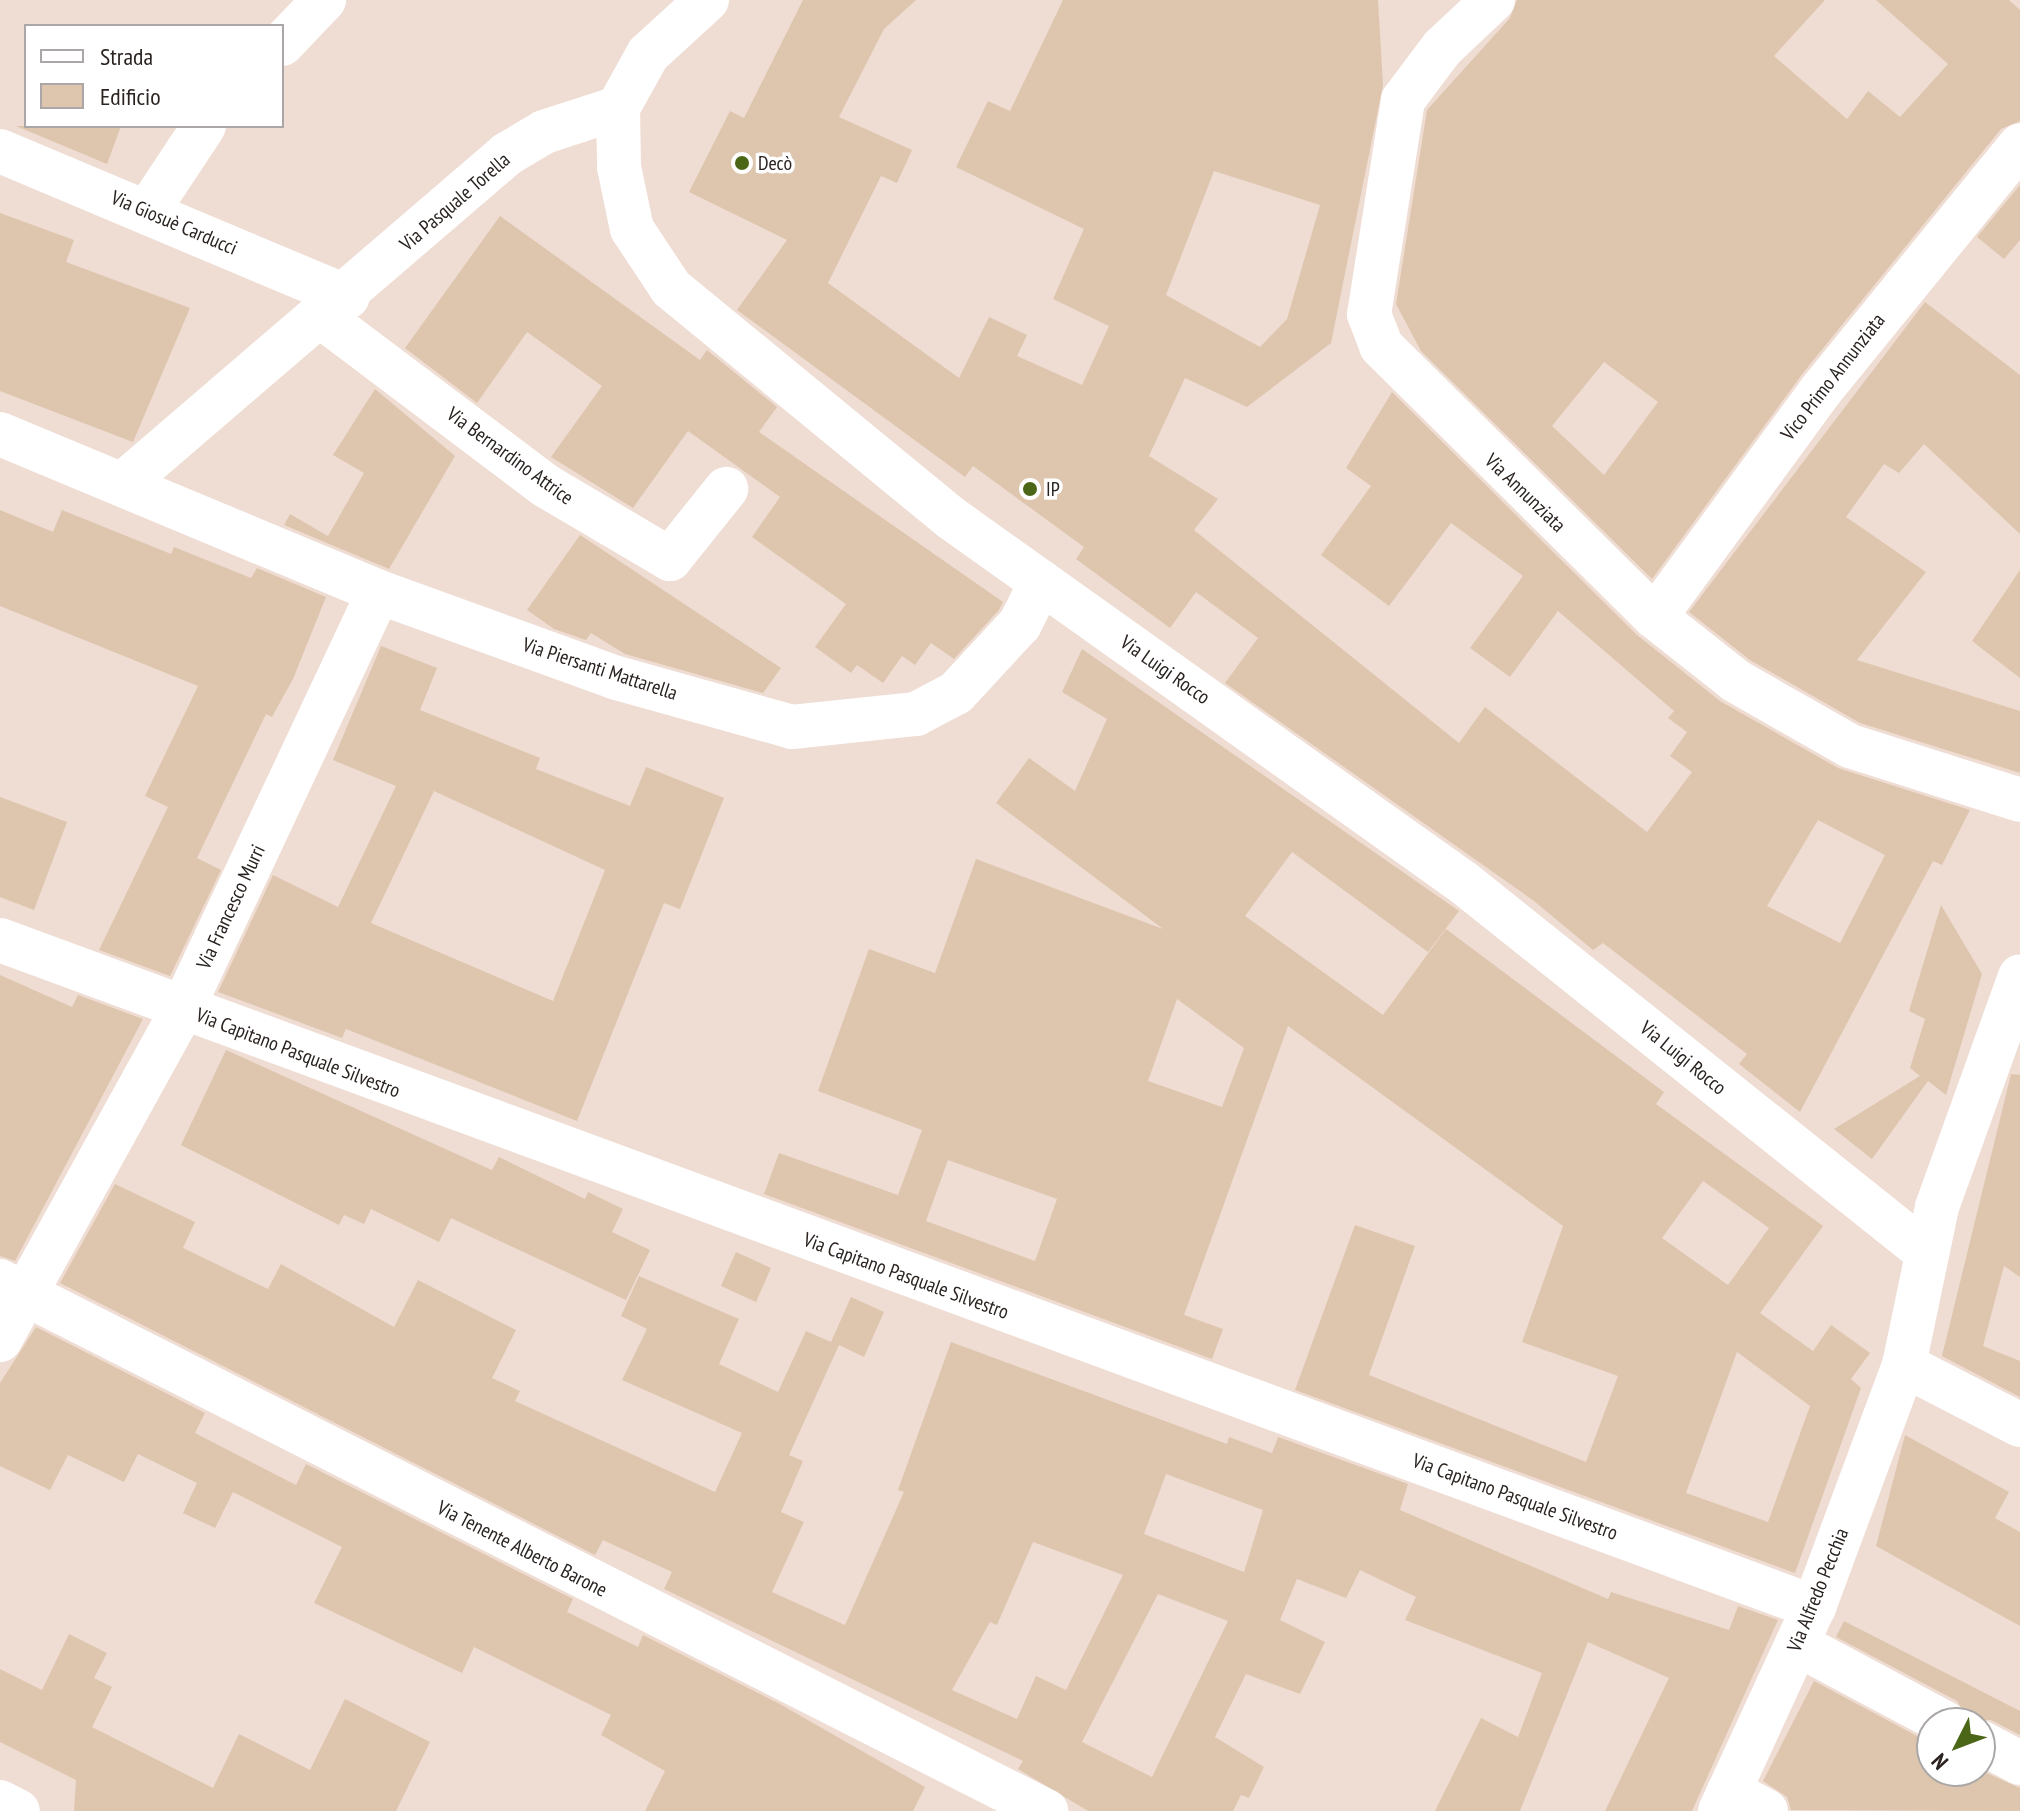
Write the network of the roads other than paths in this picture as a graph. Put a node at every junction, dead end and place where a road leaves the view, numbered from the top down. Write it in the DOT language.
graph roads {
  1 [pos="324,0"];
  2 [pos="707,0"];
  3 [pos="1493,0"];
  4 [pos="284,42"];
  5 [pos="618,108"];
  6 [pos="203,128"];
  7 [pos="2020,145"];
  8 [pos="0,151"];
  9 [pos="147,212"];
  10 [pos="336,308"];
  11 [pos="0,434"];
  12 [pos="124,483"];
  13 [pos="726,489"];
  14 [pos="1041,582"];
  15 [pos="379,592"];
  16 [pos="1655,617"];
  17 [pos="2020,800"];
  18 [pos="0,940"];
  19 [pos="2020,976"];
  20 [pos="182,1010"];
  21 [pos="1926,1252"];
  22 [pos="12,1287"];
  23 [pos="0,1340"];
  24 [pos="1904,1365"];
  25 [pos="2020,1425"];
  26 [pos="1806,1626"];
  27 [pos="1922,1707"];
  28 [pos="1996,1750"];
  29 [pos="2020,1763"];
  30 [pos="0,1802"];
  31 [pos="1739,1804"];
  32 [pos="18,1811"];
  33 [pos="1046,1811"];
  1 -- 4 [label="street"];
  2 -- 5 [label="street"];
  3 -- 16 [label="street, Via Annunziata"];
  5 -- 10 [label="street, Via Pasquale Torella"];
  5 -- 14 [label="street, Via Luigi Rocco"];
  6 -- 9 [label="street"];
  7 -- 16 [label="street, Vico Primo Annunziata"];
  8 -- 9 [label="street, Via Giosuè Carducci"];
  9 -- 10 [label="street, Via Giosuè Carducci"];
  10 -- 12 [label="street"];
  10 -- 13 [label="street, Via Bernardino Attrice"];
  11 -- 12 [label="street, Via Piersanti Mattarella"];
  12 -- 15 [label="street, Via Piersanti Mattarella"];
  14 -- 15 [label="street, Via Piersanti Mattarella"];
  14 -- 21 [label="street, Via Luigi Rocco"];
  15 -- 20 [label="street, Via Francesco Murri"];
  16 -- 17 [label="street, Via Annunziata"];
  18 -- 20 [label="street, Via Capitano Pasquale Silvestro"];
  19 -- 21 [label="street, Via Alfredo Pecchia"];
  20 -- 22 [label="street, Via Francesco Murri"];
  20 -- 26 [label="street, Via Capitano Pasquale Silvestro"];
  21 -- 24 [label="street, Via Alfredo Pecchia"];
  22 -- 23 [label="street, Via Francesco Murri"];
  22 -- 33 [label="street, Via Tenente Alberto Barone"];
  24 -- 25 [label="street"];
  24 -- 26 [label="street, Via Alfredo Pecchia"];
  26 -- 27 [label="street, Via Capitano Pasquale Silvestro"];
  26 -- 31 [label="street, Via Alfredo Pecchia"];
  28 -- 29 [label="street"];
  30 -- 32 [label="street"];
}
